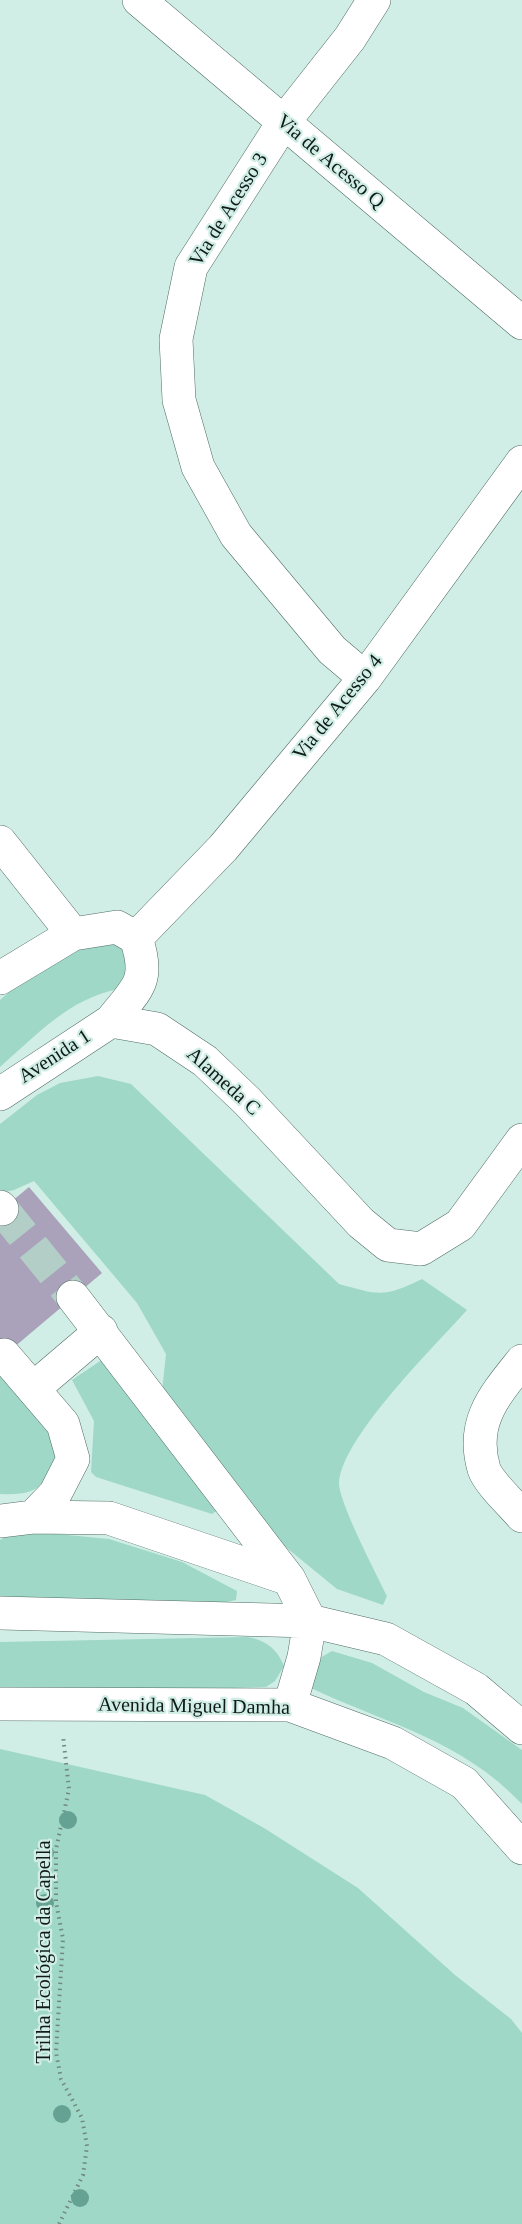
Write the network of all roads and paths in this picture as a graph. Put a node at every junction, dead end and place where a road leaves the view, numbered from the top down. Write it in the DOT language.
graph roads {
  1 [pos="139,0"];
  2 [pos="374,0"];
  3 [pos="283,123"];
  4 [pos="522,323"];
  5 [pos="522,462"];
  6 [pos="365,678"];
  7 [pos="0,842"];
  8 [pos="73,934"];
  9 [pos="136,938"];
  10 [pos="0,978"];
  11 [pos="111,1021"];
  12 [pos="0,1094"];
  13 [pos="522,1140"];
  14 [pos="73,1298"];
  15 [pos="101,1331"];
  16 [pos="4,1355"];
  17 [pos="522,1361"];
  18 [pos="33,1388"];
  19 [pos="33,1516"];
  20 [pos="522,1516"];
  21 [pos="0,1521"];
  22 [pos="290,1579"];
  23 [pos="0,1613"];
  24 [pos="310,1621"];
  25 [pos="0,1704"];
  26 [pos="290,1705"];
  27 [pos="59,1706"];
  28 [pos="522,1728"];
  29 [pos="522,1848"];
  30 [pos="59,2224"];
  1 -- 3 [label="street, Via de Acesso Q"];
  2 -- 3 [label="street, Via de Acesso 3"];
  3 -- 4 [label="street, Via de Acesso Q"];
  3 -- 6 [label="street, Via de Acesso 3"];
  5 -- 6 [label="street, Via de Acesso 4"];
  6 -- 9 [label="street, Via de Acesso 4"];
  7 -- 8 [label="street"];
  8 -- 9 [label="street"];
  8 -- 10 [label="street"];
  9 -- 11 [label="street"];
  11 -- 12 [label="street, Avenida 1"];
  11 -- 13 [label="street, Alameda C"];
  14 -- 15 [label="street"];
  15 -- 18 [label="street"];
  15 -- 22 [label="street"];
  16 -- 18 [label="street"];
  17 -- 20 [label="street"];
  18 -- 19 [label="street"];
  19 -- 21 [label="street"];
  19 -- 22 [label="street"];
  22 -- 24 [label="street"];
  23 -- 24 [label="street"];
  24 -- 26 [label="street"];
  24 -- 28 [label="street"];
  25 -- 27 [label="street, Avenida Miguel Damha"];
  26 -- 27 [label="street, Avenida Miguel Damha"];
  26 -- 29 [label="street, Avenida Miguel Damha"];
  27 -- 30 [label="path, Trilha Ecológica da Capella"];
}
